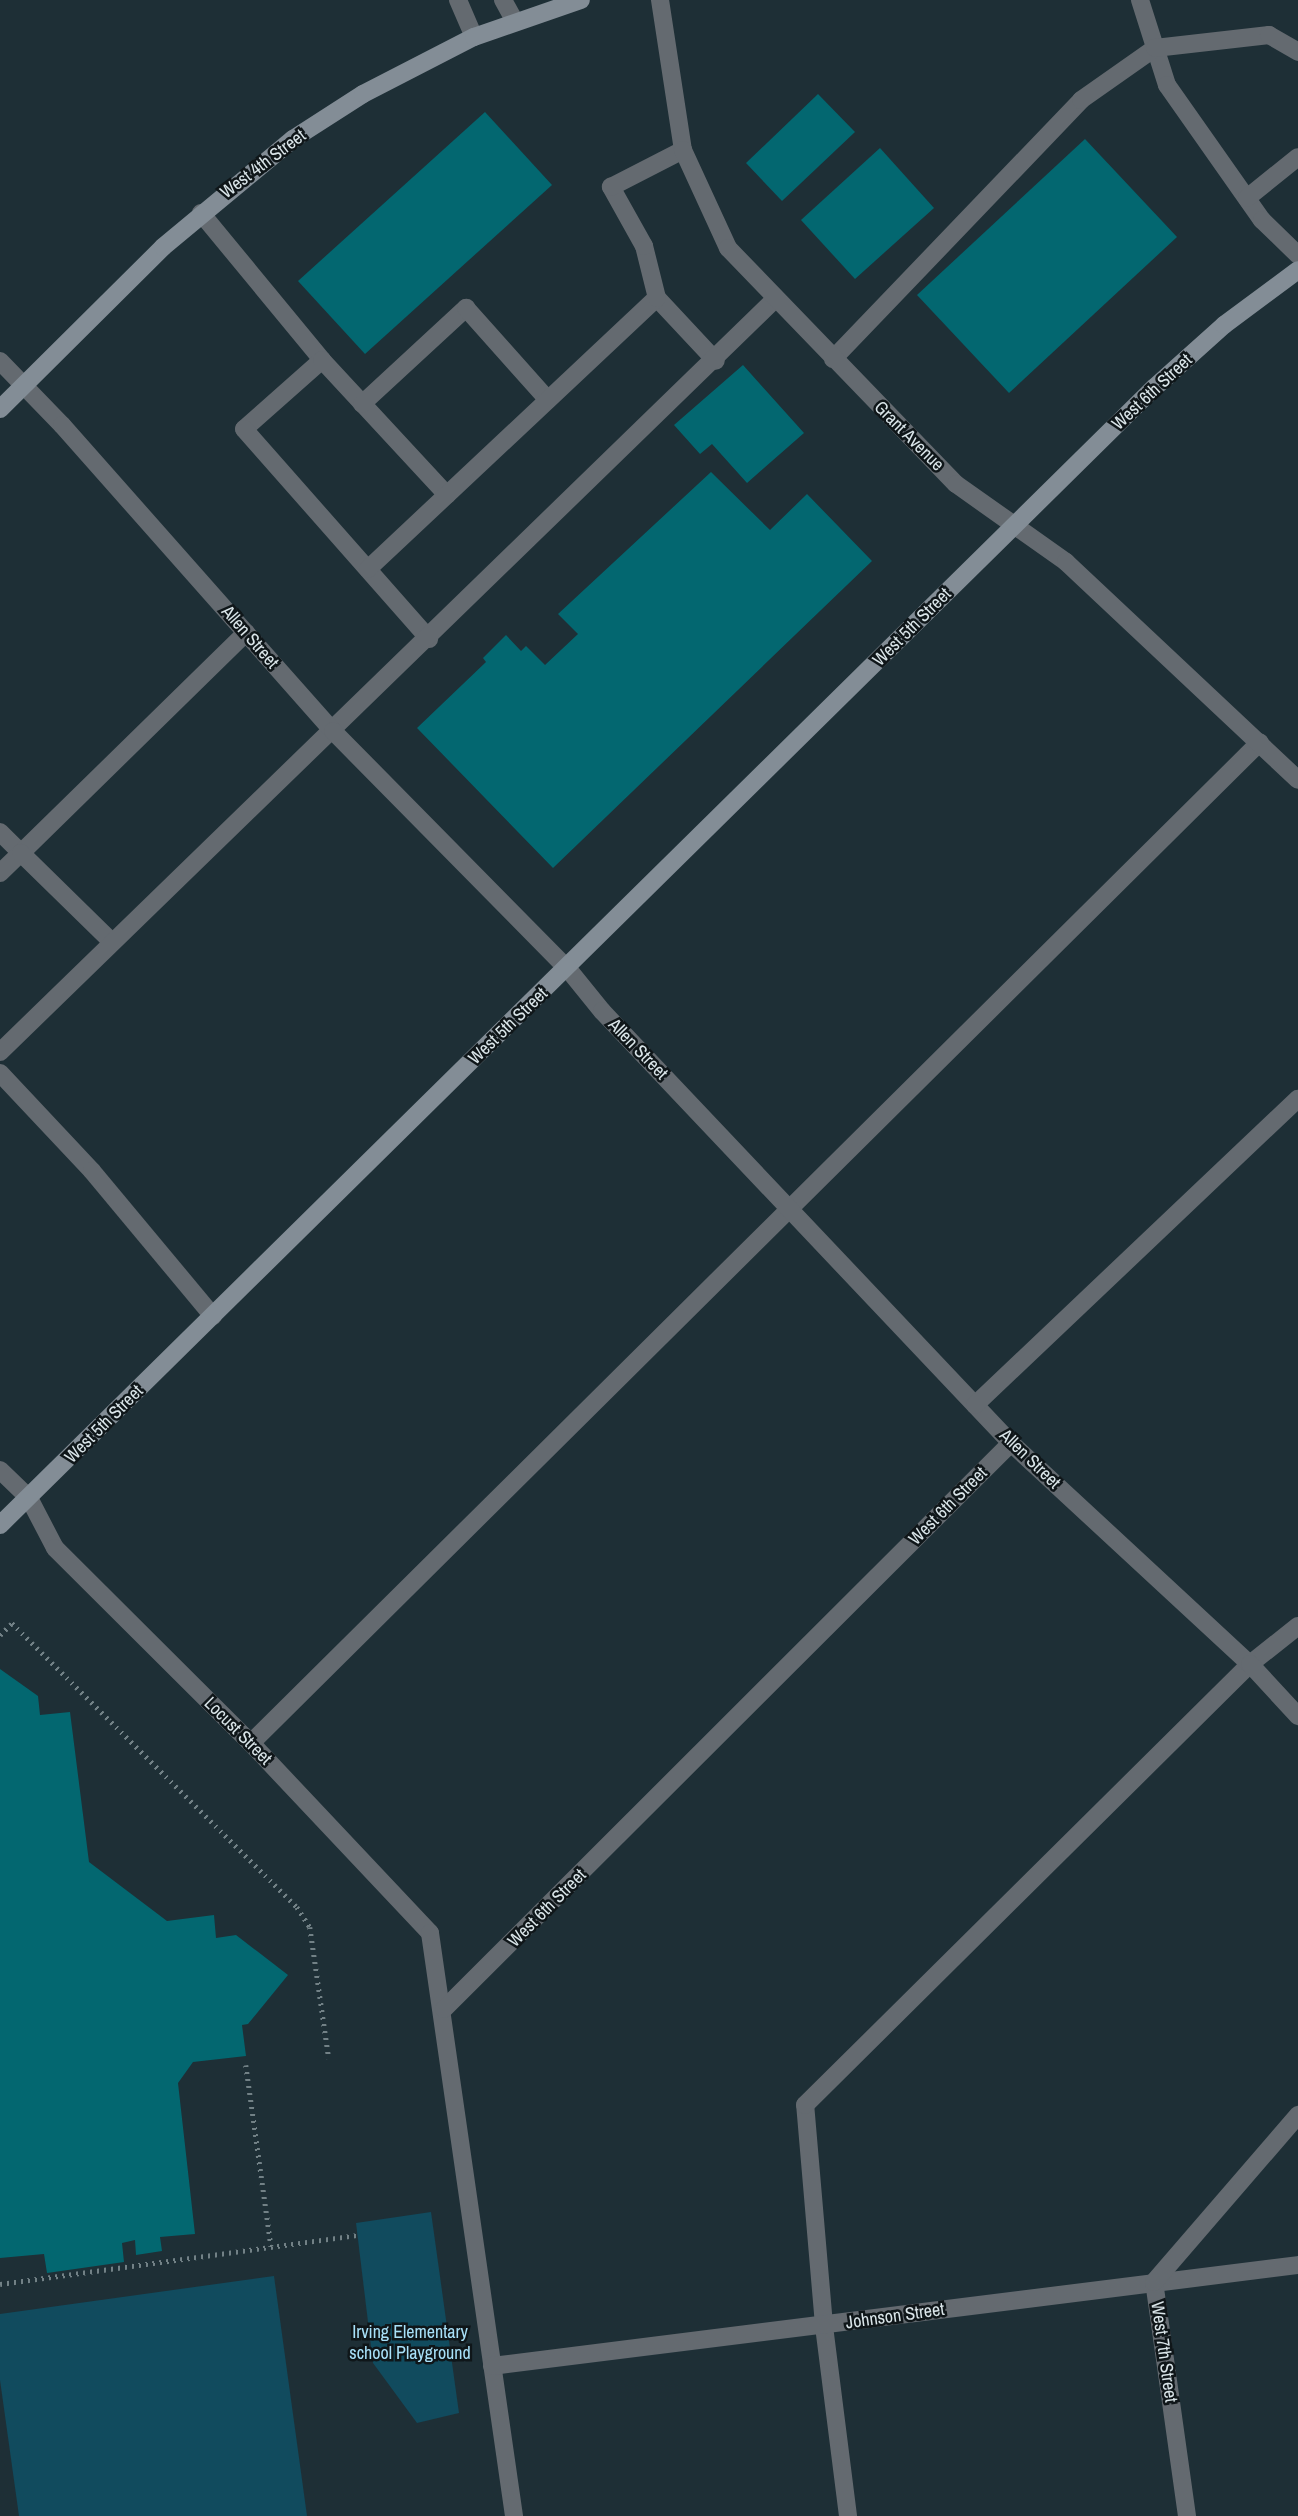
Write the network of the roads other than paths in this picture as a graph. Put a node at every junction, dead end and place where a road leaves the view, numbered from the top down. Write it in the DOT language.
graph roads {
  1 [pos="458,0"];
  2 [pos="503,0"];
  3 [pos="581,0"];
  4 [pos="660,0"];
  5 [pos="1140,0"];
  6 [pos="515,22"];
  7 [pos="474,37"];
  8 [pos="1155,48"];
  9 [pos="1298,52"];
  10 [pos="683,150"];
  11 [pos="1298,157"];
  12 [pos="1247,198"];
  13 [pos="201,213"];
  14 [pos="1298,255"];
  15 [pos="1298,270"];
  16 [pos="657,298"];
  17 [pos="775,300"];
  18 [pos="833,359"];
  19 [pos="322,360"];
  20 [pos="0,361"];
  21 [pos="716,361"];
  22 [pos="23,385"];
  23 [pos="548,400"];
  24 [pos="362,404"];
  25 [pos="0,408"];
  26 [pos="447,495"];
  27 [pos="1016,526"];
  28 [pos="368,569"];
  29 [pos="246,633"];
  30 [pos="429,639"];
  31 [pos="333,731"];
  32 [pos="1261,743"];
  33 [pos="1298,780"];
  34 [pos="0,832"];
  35 [pos="21,853"];
  36 [pos="0,873"];
  37 [pos="111,941"];
  38 [pos="568,969"];
  39 [pos="0,1052"];
  40 [pos="0,1073"];
  41 [pos="1298,1098"];
  42 [pos="788,1207"];
  43 [pos="213,1316"];
  44 [pos="975,1405"];
  45 [pos="1011,1443"];
  46 [pos="0,1470"];
  47 [pos="29,1497"];
  48 [pos="0,1525"];
  49 [pos="1298,1626"];
  50 [pos="1250,1664"];
  51 [pos="1298,1716"];
  52 [pos="251,1742"];
  53 [pos="443,2009"];
  54 [pos="1298,2115"];
  55 [pos="1298,2266"];
  56 [pos="1154,2282"];
  57 [pos="824,2325"];
  58 [pos="492,2366"];
  59 [pos="514,2516"];
  60 [pos="848,2516"];
  61 [pos="1187,2516"];
  1 -- 7 [label="street"];
  2 -- 6 [label="street"];
  3 -- 6 [label="main road, West 4th Street"];
  4 -- 10 [label="street, Grant Avenue"];
  5 -- 8 [label="street"];
  6 -- 7 [label="main road, West 4th Street"];
  7 -- 13 [label="main road, West 4th Street"];
  8 -- 9 [label="street"];
  8 -- 12 [label="street"];
  8 -- 18 [label="street"];
  10 -- 16 [label="street"];
  10 -- 17 [label="street, Grant Avenue"];
  11 -- 12 [label="street"];
  12 -- 14 [label="street"];
  13 -- 19 [label="street"];
  13 -- 22 [label="main road, West 4th Street"];
  15 -- 27 [label="main road, West 6th Street"];
  16 -- 21 [label="street"];
  16 -- 23 [label="street"];
  17 -- 18 [label="street, Grant Avenue"];
  17 -- 21 [label="street"];
  18 -- 27 [label="street, Grant Avenue"];
  19 -- 24 [label="street"];
  19 -- 28 [label="street"];
  20 -- 22 [label="street, Allen Street"];
  21 -- 30 [label="street"];
  22 -- 25 [label="main road, West 4th Street"];
  22 -- 29 [label="street, Allen Street"];
  23 -- 24 [label="street"];
  23 -- 26 [label="street"];
  24 -- 26 [label="street"];
  26 -- 28 [label="street"];
  27 -- 32 [label="street, Grant Avenue"];
  27 -- 38 [label="main road, West 5th Street"];
  28 -- 30 [label="street"];
  29 -- 31 [label="street, Allen Street"];
  29 -- 35 [label="street"];
  30 -- 31 [label="street"];
  31 -- 37 [label="street"];
  31 -- 38 [label="street, Allen Street"];
  32 -- 33 [label="street, Grant Avenue"];
  32 -- 42 [label="street"];
  34 -- 35 [label="street"];
  35 -- 36 [label="street"];
  35 -- 37 [label="street"];
  37 -- 39 [label="street"];
  38 -- 42 [label="street, Allen Street"];
  38 -- 43 [label="main road, West 5th Street"];
  40 -- 43 [label="street"];
  41 -- 44 [label="street"];
  42 -- 44 [label="street, Allen Street"];
  42 -- 52 [label="street"];
  43 -- 47 [label="main road, West 5th Street"];
  44 -- 45 [label="street, Allen Street"];
  45 -- 50 [label="street, Allen Street"];
  45 -- 53 [label="street, West 6th Street"];
  46 -- 47 [label="street, Locust Street"];
  47 -- 48 [label="main road, West 5th Street"];
  47 -- 52 [label="street, Locust Street"];
  49 -- 50 [label="street"];
  50 -- 51 [label="street, Allen Street"];
  50 -- 57 [label="street"];
  52 -- 53 [label="street, Locust Street"];
  53 -- 58 [label="street"];
  54 -- 56 [label="street, West 7th Street"];
  55 -- 56 [label="street, Johnson Street"];
  56 -- 57 [label="street, Johnson Street"];
  56 -- 61 [label="street, West 7th Street"];
  57 -- 58 [label="street, Johnson Street"];
  57 -- 60 [label="street"];
  58 -- 59 [label="street"];
}
